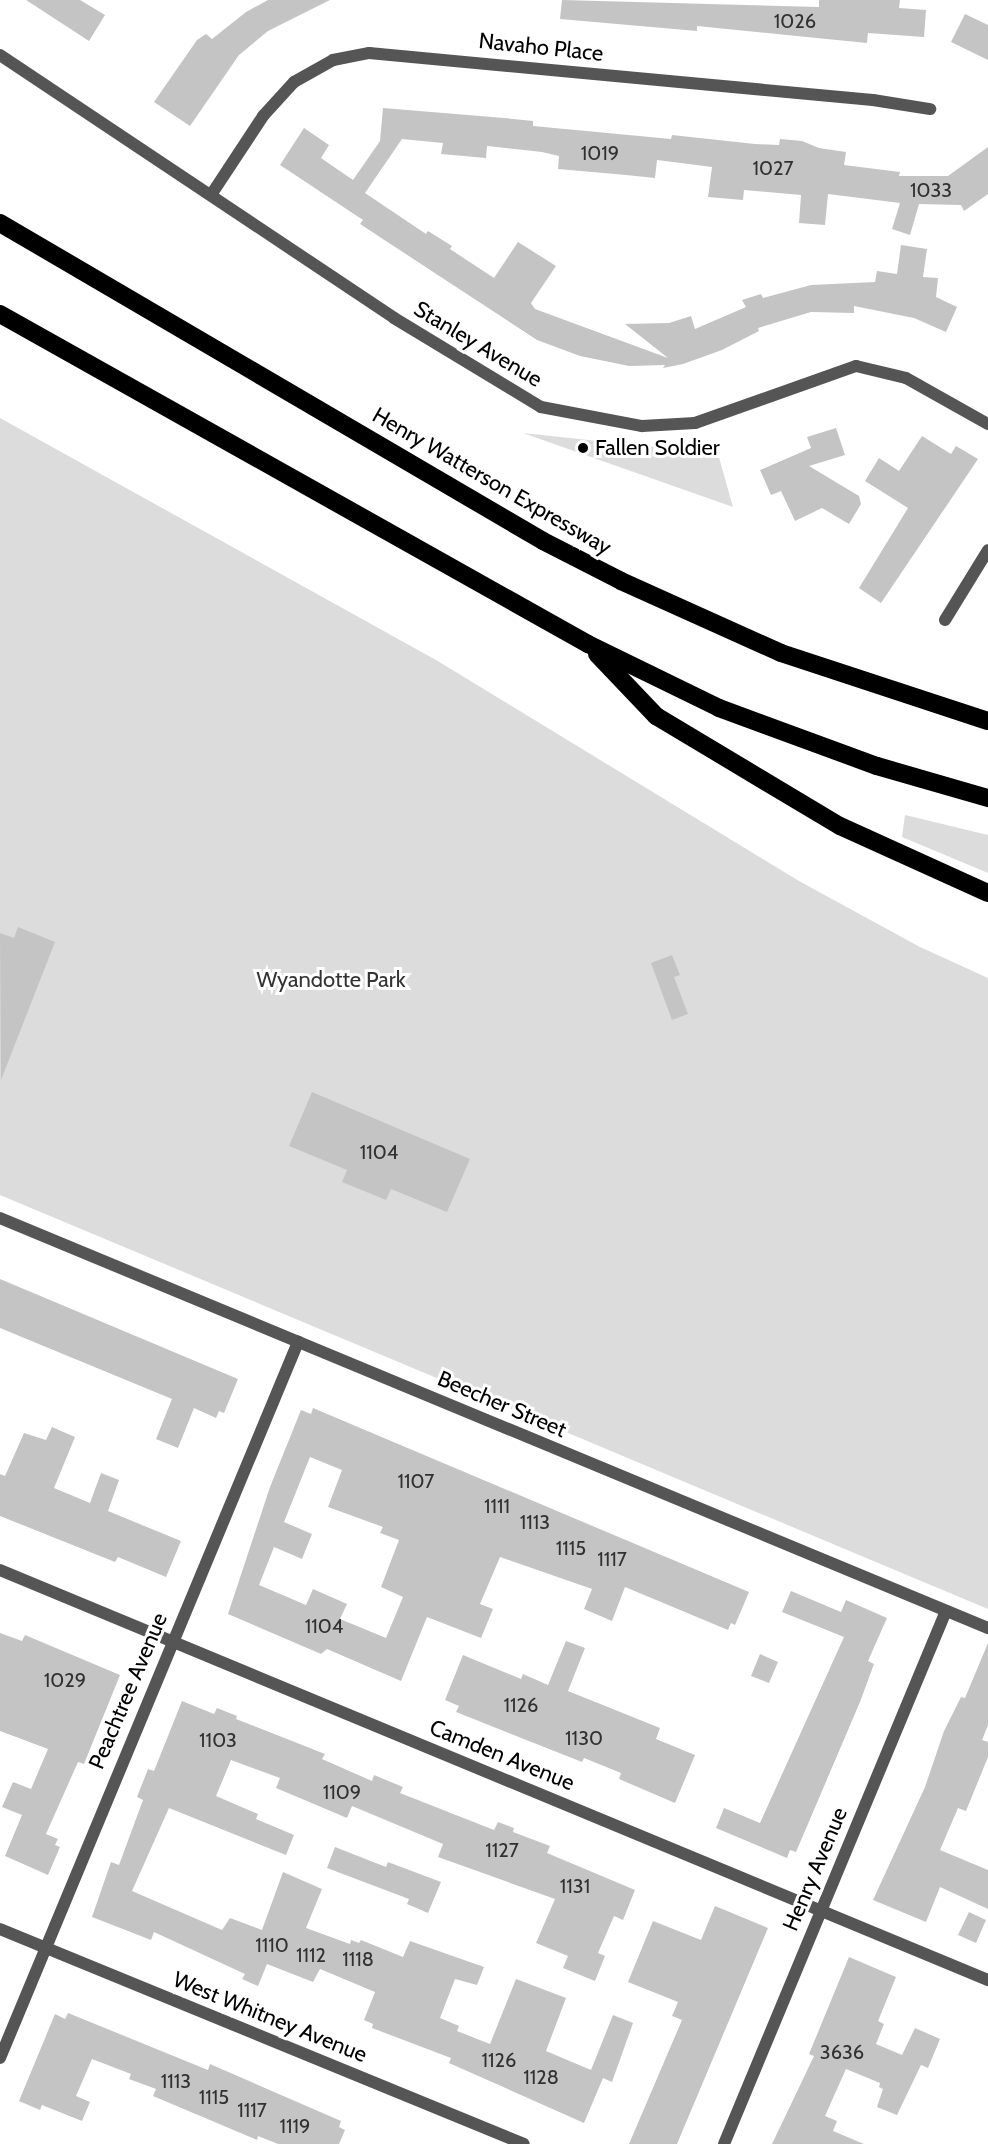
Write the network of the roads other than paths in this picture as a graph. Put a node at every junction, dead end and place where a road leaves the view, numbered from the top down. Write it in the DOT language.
graph roads {
  1 [pos="0,55"];
  2 [pos="930,109"];
  3 [pos="211,195"];
  4 [pos="0,223"];
  5 [pos="0,314"];
  6 [pos="988,424"];
  7 [pos="988,550"];
  8 [pos="945,620"];
  9 [pos="588,644"];
  10 [pos="988,722"];
  11 [pos="988,798"];
  12 [pos="988,892"];
  13 [pos="0,1218"];
  14 [pos="298,1342"];
  15 [pos="0,1570"];
  16 [pos="946,1611"];
  17 [pos="988,1628"];
  18 [pos="172,1641"];
  19 [pos="821,1909"];
  20 [pos="0,1929"];
  21 [pos="45,1947"];
  22 [pos="988,1980"];
  23 [pos="0,2058"];
  24 [pos="525,2144"];
  25 [pos="724,2144"];
  1 -- 3 [label="street, Stanley Avenue"];
  2 -- 3 [label="street, Navaho Place"];
  3 -- 6 [label="street, Stanley Avenue"];
  4 -- 10 [label="highway, Henry Watterson Expressway"];
  5 -- 9 [label="highway"];
  7 -- 8 [label="street"];
  9 -- 11 [label="highway"];
  9 -- 12 [label="highway"];
  13 -- 14 [label="street, Beecher Street"];
  14 -- 16 [label="street, Beecher Street"];
  14 -- 18 [label="street, Peachtree Avenue"];
  15 -- 18 [label="street, Camden Avenue"];
  16 -- 17 [label="street, Beecher Street"];
  16 -- 19 [label="street, Henry Avenue"];
  18 -- 19 [label="street, Camden Avenue"];
  18 -- 21 [label="street, Peachtree Avenue"];
  19 -- 22 [label="street, Camden Avenue"];
  19 -- 25 [label="street, Henry Avenue"];
  20 -- 21 [label="street, West Whitney Avenue"];
  21 -- 23 [label="street, Peachtree Avenue"];
  21 -- 24 [label="street, West Whitney Avenue"];
}
